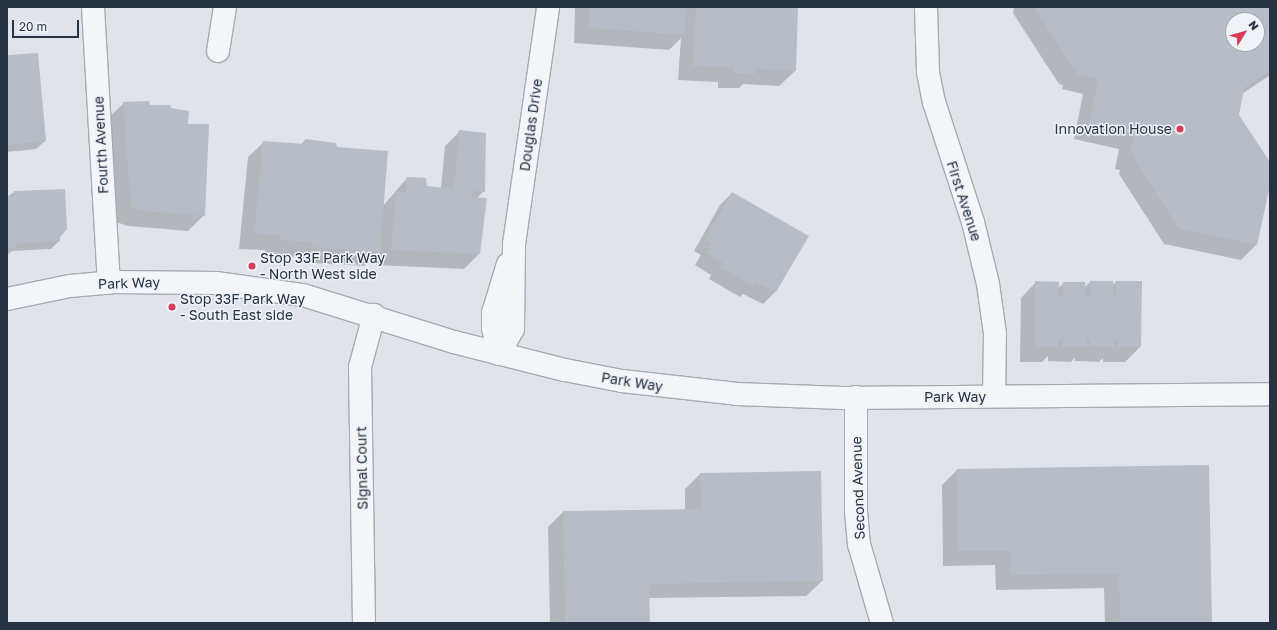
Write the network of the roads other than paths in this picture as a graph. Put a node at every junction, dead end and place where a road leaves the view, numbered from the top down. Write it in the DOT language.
graph roads {
  1 [pos="93,7"];
  2 [pos="225,7"];
  3 [pos="548,7"];
  4 [pos="926,7"];
  5 [pos="218,51"];
  6 [pos="109,283"];
  7 [pos="7,299"];
  8 [pos="374,315"];
  9 [pos="499,354"];
  10 [pos="1270,394"];
  11 [pos="994,396"];
  12 [pos="856,397"];
  13 [pos="364,623"];
  14 [pos="882,623"];
  1 -- 6 [label="street, Fourth Avenue"];
  2 -- 5 [label="street"];
  3 -- 9 [label="street, Douglas Drive"];
  4 -- 11 [label="street, First Avenue"];
  6 -- 7 [label="street, Park Way"];
  6 -- 8 [label="street, Park Way"];
  8 -- 9 [label="street, Park Way"];
  8 -- 13 [label="street, Signal Court"];
  9 -- 12 [label="street, Park Way"];
  10 -- 11 [label="street, Park Way"];
  11 -- 12 [label="street, Park Way"];
  12 -- 14 [label="street, Second Avenue"];
}
